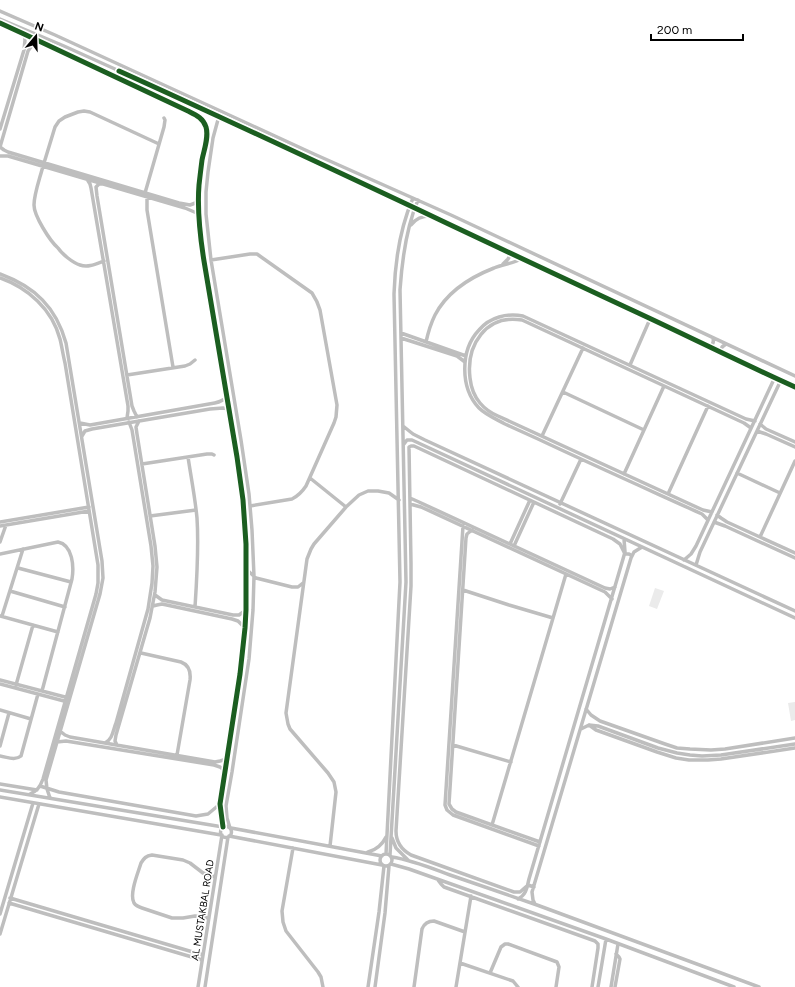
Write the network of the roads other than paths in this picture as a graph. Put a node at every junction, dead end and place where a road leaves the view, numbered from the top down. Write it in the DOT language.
graph roads {
  1 [pos="0,11"];
  2 [pos="0,19"];
  3 [pos="0,23"];
  4 [pos="23,29"];
  5 [pos="24,34"];
  6 [pos="42,37"];
  7 [pos="37,40"];
  8 [pos="92,52"];
  9 [pos="94,59"];
  10 [pos="116,62"];
  11 [pos="119,70"];
  12 [pos="219,116"];
  13 [pos="164,118"];
  14 [pos="1,125"];
  15 [pos="206,138"];
  16 [pos="213,138"];
  17 [pos="159,144"];
  18 [pos="0,147"];
  19 [pos="314,154"];
  20 [pos="13,155"];
  21 [pos="0,156"];
  22 [pos="312,160"];
  23 [pos="329,160"];
  24 [pos="44,165"];
  25 [pos="325,166"];
  26 [pos="87,179"];
  27 [pos="102,184"];
  28 [pos="146,195"];
  29 [pos="95,197"];
  30 [pos="413,198"];
  31 [pos="418,200"];
  32 [pos="198,202"];
  33 [pos="178,204"];
  34 [pos="410,206"];
  35 [pos="415,208"];
  36 [pos="199,214"];
  37 [pos="433,217"];
  38 [pos="464,220"];
  39 [pos="410,226"];
  40 [pos="459,229"];
  41 [pos="511,254"];
  42 [pos="521,259"];
  43 [pos="211,260"];
  44 [pos="104,261"];
  45 [pos="502,264"];
  46 [pos="0,274"];
  47 [pos="0,278"];
  48 [pos="214,281"];
  49 [pos="207,282"];
  50 [pos="650,319"];
  51 [pos="490,321"];
  52 [pos="493,325"];
  53 [pos="401,333"];
  54 [pos="401,338"];
  55 [pos="713,338"];
  56 [pos="426,342"];
  57 [pos="726,344"];
  58 [pos="709,346"];
  59 [pos="583,348"];
  60 [pos="722,353"];
  61 [pos="455,354"];
  62 [pos="466,356"];
  63 [pos="195,360"];
  64 [pos="465,362"];
  65 [pos="67,363"];
  66 [pos="630,365"];
  67 [pos="173,367"];
  68 [pos="127,375"];
  69 [pos="795,376"];
  70 [pos="775,378"];
  71 [pos="781,380"];
  72 [pos="664,386"];
  73 [pos="795,386"];
  74 [pos="563,392"];
  75 [pos="227,397"];
  76 [pos="698,399"];
  77 [pos="763,403"];
  78 [pos="130,404"];
  79 [pos="708,406"];
  80 [pos="769,406"];
  81 [pos="210,407"];
  82 [pos="229,409"];
  83 [pos="137,416"];
  84 [pos="128,420"];
  85 [pos="139,421"];
  86 [pos="755,421"];
  87 [pos="507,422"];
  88 [pos="80,423"];
  89 [pos="90,424"];
  90 [pos="760,424"];
  91 [pos="403,426"];
  92 [pos="751,428"];
  93 [pos="92,429"];
  94 [pos="644,430"];
  95 [pos="757,431"];
  96 [pos="240,432"];
  97 [pos="233,433"];
  98 [pos="135,435"];
  99 [pos="82,436"];
  100 [pos="542,436"];
  101 [pos="783,436"];
  102 [pos="425,440"];
  103 [pos="781,441"];
  104 [pos="795,442"];
  105 [pos="404,444"];
  106 [pos="423,445"];
  107 [pos="795,447"];
  108 [pos="580,454"];
  109 [pos="188,456"];
  110 [pos="214,456"];
  111 [pos="580,458"];
  112 [pos="795,461"];
  113 [pos="142,464"];
  114 [pos="623,473"];
  115 [pos="737,473"];
  116 [pos="619,477"];
  117 [pos="310,478"];
  118 [pos="398,486"];
  119 [pos="724,487"];
  120 [pos="516,489"];
  121 [pos="729,490"];
  122 [pos="389,492"];
  123 [pos="514,493"];
  124 [pos="780,493"];
  125 [pos="668,494"];
  126 [pos="410,498"];
  127 [pos="398,500"];
  128 [pos="532,501"];
  129 [pos="560,503"];
  130 [pos="410,504"];
  131 [pos="250,506"];
  132 [pos="346,507"];
  133 [pos="558,508"];
  134 [pos="89,509"];
  135 [pos="196,510"];
  136 [pos="712,512"];
  137 [pos="717,515"];
  138 [pos="150,516"];
  139 [pos="708,520"];
  140 [pos="714,522"];
  141 [pos="6,525"];
  142 [pos="150,525"];
  143 [pos="400,525"];
  144 [pos="406,525"];
  145 [pos="0,526"];
  146 [pos="463,526"];
  147 [pos="598,527"];
  148 [pos="736,528"];
  149 [pos="472,530"];
  150 [pos="596,532"];
  151 [pos="400,535"];
  152 [pos="406,535"];
  153 [pos="760,537"];
  154 [pos="624,539"];
  155 [pos="464,541"];
  156 [pos="0,542"];
  157 [pos="512,545"];
  158 [pos="696,546"];
  159 [pos="642,547"];
  160 [pos="701,548"];
  161 [pos="23,549"];
  162 [pos="663,550"];
  163 [pos="99,553"];
  164 [pos="795,553"];
  165 [pos="0,554"];
  166 [pos="624,554"];
  167 [pos="632,556"];
  168 [pos="661,556"];
  169 [pos="795,558"];
  170 [pos="684,560"];
  171 [pos="696,565"];
  172 [pos="18,568"];
  173 [pos="246,569"];
  174 [pos="566,574"];
  175 [pos="254,577"];
  176 [pos="246,581"];
  177 [pos="71,582"];
  178 [pos="303,583"];
  179 [pos="590,583"];
  180 [pos="737,584"];
  181 [pos="615,587"];
  182 [pos="463,590"];
  183 [pos="735,590"];
  184 [pos="10,591"];
  185 [pos="155,595"];
  186 [pos="612,599"];
  187 [pos="167,603"];
  188 [pos="153,606"];
  189 [pos="65,607"];
  190 [pos="195,607"];
  191 [pos="246,610"];
  192 [pos="795,611"];
  193 [pos="1,616"];
  194 [pos="230,617"];
  195 [pos="553,618"];
  196 [pos="795,618"];
  197 [pos="33,625"];
  198 [pos="245,628"];
  199 [pos="58,632"];
  200 [pos="140,653"];
  201 [pos="78,662"];
  202 [pos="456,662"];
  203 [pos="0,680"];
  204 [pos="0,684"];
  205 [pos="16,685"];
  206 [pos="40,693"];
  207 [pos="65,699"];
  208 [pos="586,709"];
  209 [pos="0,710"];
  210 [pos="9,713"];
  211 [pos="32,719"];
  212 [pos="600,721"];
  213 [pos="589,725"];
  214 [pos="598,726"];
  215 [pos="580,730"];
  216 [pos="60,731"];
  217 [pos="114,734"];
  218 [pos="795,738"];
  219 [pos="70,739"];
  220 [pos="57,742"];
  221 [pos="105,743"];
  222 [pos="795,744"];
  223 [pos="117,745"];
  224 [pos="453,745"];
  225 [pos="0,746"];
  226 [pos="795,748"];
  227 [pos="177,755"];
  228 [pos="0,756"];
  229 [pos="227,759"];
  230 [pos="564,760"];
  231 [pos="510,762"];
  232 [pos="571,762"];
  233 [pos="215,764"];
  234 [pos="225,771"];
  235 [pos="0,784"];
  236 [pos="40,786"];
  237 [pos="47,788"];
  238 [pos="0,790"];
  239 [pos="37,790"];
  240 [pos="30,794"];
  241 [pos="0,797"];
  242 [pos="50,798"];
  243 [pos="33,803"];
  244 [pos="39,804"];
  245 [pos="220,804"];
  246 [pos="390,809"];
  247 [pos="492,825"];
  248 [pos="223,827"];
  249 [pos="230,828"];
  250 [pos="387,833"];
  251 [pos="222,835"];
  252 [pos="229,836"];
  253 [pos="391,836"];
  254 [pos="539,844"];
  255 [pos="330,846"];
  256 [pos="293,848"];
  257 [pos="365,852"];
  258 [pos="218,855"];
  259 [pos="387,855"];
  260 [pos="225,856"];
  261 [pos="409,861"];
  262 [pos="418,864"];
  263 [pos="390,865"];
  264 [pos="383,866"];
  265 [pos="409,870"];
  266 [pos="12,872"];
  267 [pos="18,874"];
  268 [pos="215,877"];
  269 [pos="438,880"];
  270 [pos="528,885"];
  271 [pos="534,887"];
  272 [pos="471,896"];
  273 [pos="10,898"];
  274 [pos="518,899"];
  275 [pos="9,903"];
  276 [pos="535,904"];
  277 [pos="379,912"];
  278 [pos="385,913"];
  279 [pos="0,914"];
  280 [pos="62,914"];
  281 [pos="61,918"];
  282 [pos="209,918"];
  283 [pos="465,932"];
  284 [pos="0,934"];
  285 [pos="606,939"];
  286 [pos="155,943"];
  287 [pos="618,944"];
  288 [pos="598,948"];
  289 [pos="604,949"];
  290 [pos="616,954"];
  291 [pos="203,955"];
  292 [pos="674,955"];
  293 [pos="202,960"];
  294 [pos="686,960"];
  295 [pos="460,963"];
  296 [pos="671,964"];
  297 [pos="683,968"];
  298 [pos="490,973"];
  299 [pos="198,987"];
  300 [pos="205,987"];
  301 [pos="322,987"];
  302 [pos="368,987"];
  303 [pos="375,987"];
  304 [pos="414,987"];
  305 [pos="456,987"];
  306 [pos="518,987"];
  307 [pos="556,987"];
  308 [pos="592,987"];
  309 [pos="598,987"];
  310 [pos="611,987"];
  311 [pos="616,987"];
  312 [pos="734,987"];
  313 [pos="759,987"];
  1 -- 8 [label="street"];
  2 -- 4 [label="street"];
  3 -- 5 [label="street"];
  4 -- 5 [label="street"];
  4 -- 6 [label="street"];
  5 -- 7 [label="street"];
  5 -- 14 [label="street"];
  6 -- 7 [label="street"];
  6 -- 9 [label="street"];
  7 -- 15 [label="street"];
  7 -- 18 [label="street"];
  8 -- 9 [label="street"];
  8 -- 10 [label="street"];
  9 -- 11 [label="street"];
  10 -- 11 [label="street"];
  10 -- 19 [label="street"];
  11 -- 12 [label="street"];
  12 -- 16 [label="street"];
  12 -- 22 [label="street"];
  13 -- 17 [label="street"];
  15 -- 16 [label="street"];
  15 -- 32 [label="street"];
  16 -- 43 [label="street"];
  17 -- 24 [label="street"];
  17 -- 28 [label="street"];
  18 -- 20 [label="street"];
  19 -- 22 [label="street"];
  19 -- 23 [label="street"];
  20 -- 21 [label="street"];
  20 -- 24 [label="street"];
  22 -- 25 [label="street"];
  23 -- 25 [label="street"];
  23 -- 30 [label="street"];
  24 -- 26 [label="street"];
  24 -- 28 [label="street"];
  24 -- 44 [label="street"];
  25 -- 34 [label="street"];
  26 -- 27 [label="street"];
  26 -- 29 [label="street"];
  27 -- 28 [label="street"];
  27 -- 29 [label="street"];
  28 -- 33 [label="street"];
  28 -- 67 [label="street"];
  29 -- 44 [label="street"];
  29 -- 68 [label="street"];
  30 -- 31 [label="street"];
  30 -- 34 [label="street"];
  31 -- 35 [label="street"];
  31 -- 38 [label="street"];
  32 -- 33 [label="street"];
  32 -- 36 [label="street"];
  33 -- 36 [label="street"];
  34 -- 35 [label="street"];
  34 -- 118 [label="street"];
  35 -- 37 [label="street"];
  35 -- 39 [label="street"];
  36 -- 49 [label="street"];
  37 -- 39 [label="street"];
  37 -- 40 [label="street"];
  38 -- 40 [label="street"];
  38 -- 55 [label="street"];
  39 -- 53 [label="street"];
  40 -- 41 [label="street"];
  41 -- 42 [label="street"];
  41 -- 45 [label="street"];
  42 -- 45 [label="street"];
  42 -- 50 [label="street"];
  43 -- 48 [label="street"];
  43 -- 117 [label="street"];
  44 -- 78 [label="street"];
  45 -- 56 [label="street"];
  46 -- 65 [label="street"];
  47 -- 65 [label="street"];
  48 -- 49 [label="street"];
  48 -- 96 [label="street"];
  49 -- 75 [label="street"];
  50 -- 58 [label="street"];
  50 -- 66 [label="street"];
  51 -- 52 [label="street"];
  51 -- 62 [label="street"];
  51 -- 66 [label="street"];
  52 -- 59 [label="street"];
  52 -- 87 [label="street"];
  53 -- 54 [label="street"];
  53 -- 56 [label="street"];
  54 -- 61 [label="street"];
  54 -- 91 [label="street"];
  55 -- 57 [label="street"];
  55 -- 58 [label="street"];
  56 -- 61 [label="street"];
  57 -- 60 [label="street"];
  57 -- 69 [label="street"];
  58 -- 60 [label="street"];
  59 -- 72 [label="street"];
  59 -- 74 [label="street"];
  60 -- 70 [label="street"];
  61 -- 62 [label="street"];
  61 -- 64 [label="street"];
  62 -- 64 [label="street"];
  63 -- 67 [label="street"];
  64 -- 87 [label="street"];
  65 -- 88 [label="street"];
  65 -- 134 [label="street"];
  66 -- 76 [label="street"];
  67 -- 68 [label="street"];
  68 -- 78 [label="street"];
  70 -- 71 [label="street"];
  70 -- 77 [label="street"];
  71 -- 73 [label="street"];
  71 -- 80 [label="street"];
  72 -- 76 [label="street"];
  72 -- 94 [label="street"];
  74 -- 94 [label="street"];
  74 -- 100 [label="street"];
  75 -- 81 [label="street"];
  75 -- 82 [label="street"];
  76 -- 79 [label="street"];
  76 -- 86 [label="street"];
  77 -- 80 [label="street"];
  77 -- 86 [label="street"];
  78 -- 83 [label="street"];
  78 -- 84 [label="street"];
  79 -- 92 [label="street"];
  79 -- 125 [label="street"];
  80 -- 90 [label="street"];
  81 -- 82 [label="street"];
  81 -- 83 [label="street"];
  81 -- 85 [label="street"];
  82 -- 97 [label="street"];
  83 -- 84 [label="street"];
  84 -- 85 [label="street"];
  84 -- 89 [label="street"];
  84 -- 93 [label="street"];
  84 -- 98 [label="street"];
  85 -- 98 [label="street"];
  86 -- 92 [label="street"];
  87 -- 100 [label="street"];
  87 -- 111 [label="street"];
  88 -- 89 [label="street"];
  88 -- 99 [label="street"];
  89 -- 93 [label="street"];
  90 -- 95 [label="street"];
  90 -- 101 [label="street"];
  91 -- 102 [label="street"];
  91 -- 105 [label="street"];
  92 -- 119 [label="street"];
  93 -- 99 [label="street"];
  94 -- 114 [label="street"];
  95 -- 103 [label="street"];
  95 -- 115 [label="street"];
  96 -- 97 [label="street"];
  96 -- 131 [label="street"];
  97 -- 173 [label="street"];
  98 -- 113 [label="street"];
  98 -- 142 [label="street"];
  99 -- 163 [label="street"];
  100 -- 108 [label="street"];
  101 -- 103 [label="street"];
  101 -- 104 [label="street"];
  102 -- 106 [label="street"];
  102 -- 129 [label="street"];
  103 -- 107 [label="street"];
  105 -- 106 [label="street"];
  105 -- 144 [label="street"];
  106 -- 120 [label="street"];
  108 -- 111 [label="street"];
  108 -- 114 [label="street"];
  109 -- 110 [label="street"];
  109 -- 113 [label="street"];
  109 -- 135 [label="street"];
  111 -- 116 [label="street"];
  111 -- 129 [label="street"];
  112 -- 124 [label="street"];
  113 -- 138 [label="street"];
  114 -- 116 [label="street"];
  114 -- 125 [label="street"];
  115 -- 121 [label="street"];
  115 -- 124 [label="street"];
  116 -- 139 [label="street"];
  117 -- 131 [label="street"];
  117 -- 132 [label="street"];
  118 -- 122 [label="street"];
  118 -- 127 [label="street"];
  119 -- 121 [label="street"];
  119 -- 136 [label="street"];
  120 -- 123 [label="street"];
  120 -- 133 [label="street"];
  121 -- 137 [label="street"];
  122 -- 127 [label="street"];
  122 -- 132 [label="street"];
  123 -- 126 [label="street"];
  123 -- 128 [label="street"];
  124 -- 153 [label="street"];
  125 -- 136 [label="street"];
  126 -- 130 [label="street"];
  126 -- 157 [label="street"];
  127 -- 143 [label="street"];
  128 -- 150 [label="street"];
  128 -- 157 [label="street"];
  129 -- 133 [label="street"];
  129 -- 162 [label="street"];
  130 -- 146 [label="street"];
  130 -- 270 [label="street"];
  131 -- 175 [label="street"];
  132 -- 178 [label="street"];
  133 -- 147 [label="street"];
  134 -- 141 [label="street"];
  134 -- 145 [label="street"];
  134 -- 163 [label="street"];
  135 -- 138 [label="street"];
  135 -- 190 [label="street"];
  136 -- 139 [label="street"];
  137 -- 140 [label="street"];
  137 -- 148 [label="street"];
  138 -- 142 [label="street"];
  139 -- 158 [label="street"];
  140 -- 148 [label="street"];
  140 -- 160 [label="street"];
  141 -- 145 [label="street"];
  141 -- 156 [label="street"];
  142 -- 185 [label="street"];
  142 -- 217 [label="street"];
  143 -- 144 [label="street"];
  143 -- 151 [label="street"];
  144 -- 152 [label="street"];
  146 -- 149 [label="street"];
  146 -- 155 [label="street"];
  147 -- 150 [label="street"];
  147 -- 154 [label="street"];
  148 -- 153 [label="street"];
  148 -- 169 [label="street"];
  149 -- 155 [label="street"];
  149 -- 174 [label="street"];
  150 -- 166 [label="street"];
  151 -- 152 [label="street"];
  151 -- 246 [label="street"];
  152 -- 246 [label="street"];
  153 -- 164 [label="street"];
  154 -- 159 [label="street"];
  154 -- 166 [label="street"];
  155 -- 182 [label="street"];
  155 -- 202 [label="street"];
  157 -- 179 [label="street"];
  158 -- 160 [label="street"];
  158 -- 170 [label="street"];
  159 -- 167 [label="street"];
  159 -- 168 [label="street"];
  160 -- 171 [label="street"];
  161 -- 165 [label="street"];
  161 -- 172 [label="street"];
  161 -- 177 [label="street"];
  162 -- 168 [label="street"];
  162 -- 170 [label="street"];
  163 -- 201 [label="street"];
  166 -- 167 [label="street"];
  166 -- 181 [label="street"];
  167 -- 208 [label="street"];
  168 -- 183 [label="street"];
  170 -- 171 [label="street"];
  171 -- 180 [label="street"];
  172 -- 177 [label="street"];
  172 -- 184 [label="street"];
  173 -- 175 [label="street"];
  173 -- 176 [label="street"];
  174 -- 179 [label="street"];
  174 -- 195 [label="street"];
  175 -- 176 [label="street"];
  175 -- 178 [label="street"];
  175 -- 249 [label="street"];
  176 -- 191 [label="street"];
  177 -- 189 [label="street"];
  178 -- 255 [label="street"];
  179 -- 181 [label="street"];
  179 -- 186 [label="street"];
  180 -- 183 [label="street"];
  180 -- 192 [label="street"];
  181 -- 186 [label="street"];
  182 -- 195 [label="street"];
  182 -- 202 [label="street"];
  183 -- 196 [label="street"];
  184 -- 189 [label="street"];
  184 -- 193 [label="street"];
  185 -- 187 [label="street"];
  185 -- 188 [label="street"];
  186 -- 230 [label="street"];
  187 -- 188 [label="street"];
  187 -- 190 [label="street"];
  187 -- 194 [label="street"];
  188 -- 200 [label="street"];
  189 -- 199 [label="street"];
  190 -- 194 [label="street"];
  191 -- 194 [label="street"];
  191 -- 198 [label="street"];
  193 -- 197 [label="street"];
  194 -- 198 [label="street"];
  195 -- 231 [label="street"];
  197 -- 199 [label="street"];
  197 -- 205 [label="street"];
  198 -- 229 [label="street"];
  199 -- 206 [label="street"];
  200 -- 217 [label="street"];
  200 -- 227 [label="street"];
  201 -- 207 [label="street"];
  201 -- 216 [label="street"];
  202 -- 224 [label="street"];
  202 -- 254 [label="street"];
  203 -- 205 [label="street"];
  204 -- 206 [label="street"];
  205 -- 206 [label="street"];
  206 -- 207 [label="street"];
  206 -- 211 [label="street"];
  207 -- 236 [label="street"];
  208 -- 212 [label="street"];
  208 -- 215 [label="street"];
  209 -- 210 [label="street"];
  210 -- 211 [label="street"];
  210 -- 225 [label="street"];
  211 -- 228 [label="street"];
  212 -- 214 [label="street"];
  212 -- 218 [label="street"];
  213 -- 214 [label="street"];
  213 -- 215 [label="street"];
  213 -- 226 [label="street"];
  214 -- 222 [label="street"];
  215 -- 232 [label="street"];
  216 -- 219 [label="street"];
  216 -- 220 [label="street"];
  217 -- 221 [label="street"];
  217 -- 223 [label="street"];
  219 -- 220 [label="street"];
  219 -- 221 [label="street"];
  219 -- 233 [label="street"];
  220 -- 237 [label="street"];
  221 -- 223 [label="street"];
  223 -- 227 [label="street"];
  224 -- 231 [label="street"];
  224 -- 247 [label="street"];
  227 -- 233 [label="street"];
  229 -- 233 [label="street"];
  229 -- 234 [label="street"];
  230 -- 232 [label="street"];
  230 -- 254 [label="street"];
  231 -- 247 [label="street"];
  232 -- 271 [label="street"];
  233 -- 234 [label="street"];
  234 -- 245 [label="street"];
  235 -- 239 [label="street"];
  236 -- 237 [label="street"];
  236 -- 239 [label="street"];
  237 -- 242 [label="street"];
  237 -- 245 [label="street"];
  238 -- 240 [label="street"];
  239 -- 240 [label="street"];
  240 -- 242 [label="street"];
  241 -- 243 [label="street"];
  242 -- 248 [label="street"];
  243 -- 244 [label="street"];
  243 -- 266 [label="street"];
  244 -- 251 [label="street"];
  244 -- 267 [label="street"];
  245 -- 248 [label="street"];
  246 -- 250 [label="street"];
  246 -- 253 [label="street"];
  247 -- 254 [label="street"];
  248 -- 249 [label="street"];
  248 -- 251 [label="street"];
  249 -- 252 [label="street"];
  249 -- 255 [label="street"];
  250 -- 257 [label="street"];
  250 -- 259 [label="street"];
  251 -- 252 [label="street"];
  251 -- 258 [label="street, AL MUSTAKBAL ROAD"];
  252 -- 256 [label="street"];
  252 -- 260 [label="street, AL MUSTAKBAL ROAD"];
  253 -- 259 [label="street"];
  253 -- 261 [label="street"];
  254 -- 270 [label="street"];
  255 -- 257 [label="street"];
  256 -- 264 [label="street"];
  256 -- 301 [label="street"];
  257 -- 259 [label="street"];
  258 -- 260 [label="street"];
  258 -- 268 [label="street, AL MUSTAKBAL ROAD"];
  259 -- 261 [label="street"];
  259 -- 263 [label="street"];
  259 -- 264 [label="street"];
  260 -- 300 [label="street, AL MUSTAKBAL ROAD"];
  261 -- 262 [label="street"];
  262 -- 265 [label="street"];
  262 -- 274 [label="street"];
  263 -- 264 [label="street"];
  263 -- 265 [label="street"];
  263 -- 278 [label="street"];
  264 -- 277 [label="street"];
  265 -- 269 [label="street"];
  266 -- 267 [label="street"];
  266 -- 279 [label="street"];
  267 -- 273 [label="street"];
  268 -- 282 [label="street, AL MUSTAKBAL ROAD"];
  268 -- 282 [label="street"];
  269 -- 272 [label="street"];
  269 -- 285 [label="street"];
  270 -- 271 [label="street"];
  270 -- 274 [label="street"];
  271 -- 276 [label="street"];
  272 -- 283 [label="street"];
  272 -- 288 [label="street"];
  273 -- 275 [label="street"];
  273 -- 280 [label="street"];
  274 -- 276 [label="street"];
  275 -- 281 [label="street"];
  275 -- 284 [label="street"];
  276 -- 292 [label="street"];
  277 -- 278 [label="street"];
  277 -- 302 [label="street"];
  278 -- 303 [label="street"];
  280 -- 281 [label="street"];
  280 -- 286 [label="street"];
  281 -- 286 [label="street"];
  282 -- 291 [label="street, AL MUSTAKBAL ROAD"];
  283 -- 295 [label="street"];
  283 -- 304 [label="street"];
  285 -- 287 [label="street"];
  285 -- 289 [label="street"];
  286 -- 291 [label="street"];
  286 -- 293 [label="street"];
  287 -- 290 [label="street"];
  287 -- 296 [label="street"];
  288 -- 289 [label="street"];
  288 -- 308 [label="street"];
  289 -- 309 [label="street"];
  290 -- 310 [label="street"];
  290 -- 311 [label="street"];
  291 -- 293 [label="street, AL MUSTAKBAL ROAD"];
  292 -- 294 [label="street"];
  292 -- 296 [label="street"];
  293 -- 299 [label="street, AL MUSTAKBAL ROAD"];
  294 -- 297 [label="street"];
  294 -- 313 [label="street"];
  295 -- 298 [label="street"];
  295 -- 305 [label="street"];
  296 -- 297 [label="street"];
  297 -- 312 [label="street"];
  298 -- 306 [label="street"];
  298 -- 307 [label="street"];
}
